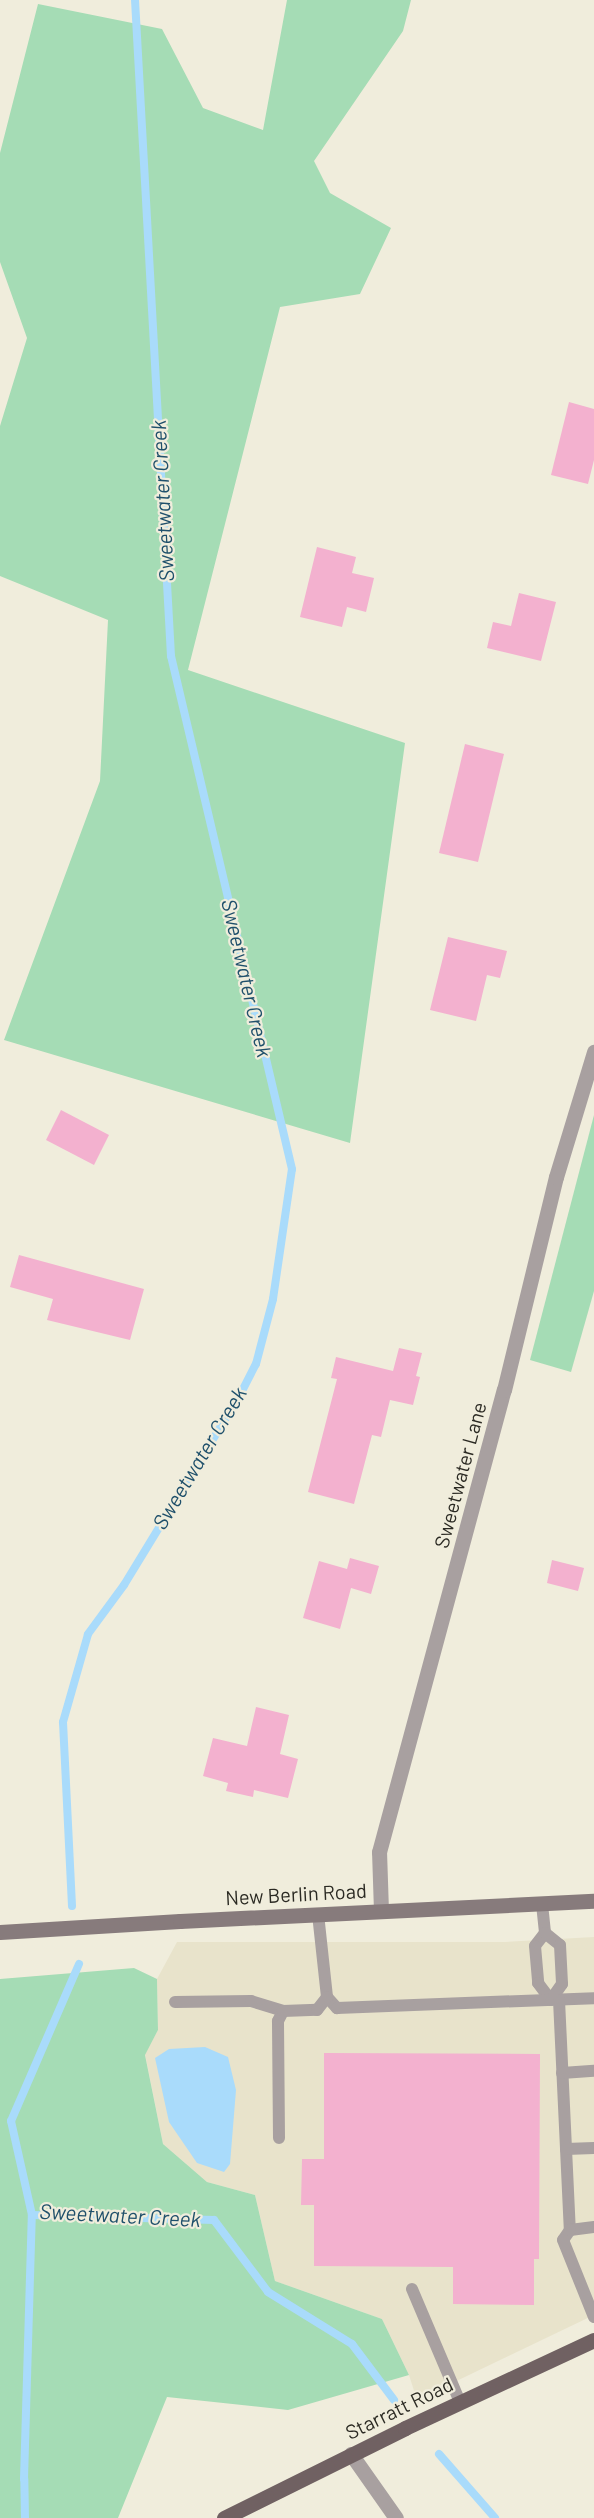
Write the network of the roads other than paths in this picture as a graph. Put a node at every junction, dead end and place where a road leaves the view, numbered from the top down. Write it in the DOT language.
graph roads {
  1 [pos="594,1052"];
  2 [pos="594,1901"];
  3 [pos="542,1904"];
  4 [pos="381,1911"];
  5 [pos="318,1914"];
  6 [pos="0,1932"];
  7 [pos="545,1933"];
  8 [pos="327,1997"];
  9 [pos="594,1998"];
  10 [pos="555,2000"];
  11 [pos="175,2002"];
  12 [pos="283,2011"];
  13 [pos="594,2071"];
  14 [pos="562,2073"];
  15 [pos="279,2138"];
  16 [pos="594,2148"];
  17 [pos="566,2149"];
  18 [pos="594,2227"];
  19 [pos="570,2230"];
  20 [pos="412,2289"];
  21 [pos="594,2317"];
  22 [pos="594,2340"];
  23 [pos="460,2402"];
  24 [pos="351,2454"];
  25 [pos="224,2518"];
  26 [pos="396,2518"];
  1 -- 4 [label="street, Sweetwater Lane"];
  2 -- 3 [label="street, New Berlin Road"];
  3 -- 4 [label="street, New Berlin Road"];
  3 -- 7 [label="lane"];
  4 -- 5 [label="street, New Berlin Road"];
  5 -- 6 [label="street, New Berlin Road"];
  5 -- 8 [label="lane"];
  7 -- 10 [label="lane"];
  7 -- 10 [label="lane"];
  8 -- 10 [label="lane"];
  8 -- 12 [label="lane"];
  9 -- 10 [label="lane"];
  10 -- 14 [label="lane"];
  11 -- 12 [label="lane"];
  12 -- 15 [label="lane"];
  13 -- 14 [label="lane"];
  14 -- 17 [label="lane"];
  16 -- 17 [label="lane"];
  17 -- 19 [label="lane"];
  18 -- 19 [label="lane"];
  19 -- 21 [label="lane"];
  20 -- 23 [label="lane"];
  22 -- 23 [label="main road, Starratt Road"];
  23 -- 24 [label="main road, Starratt Road"];
  24 -- 25 [label="main road, Starratt Road"];
  24 -- 26 [label="street"];
}
